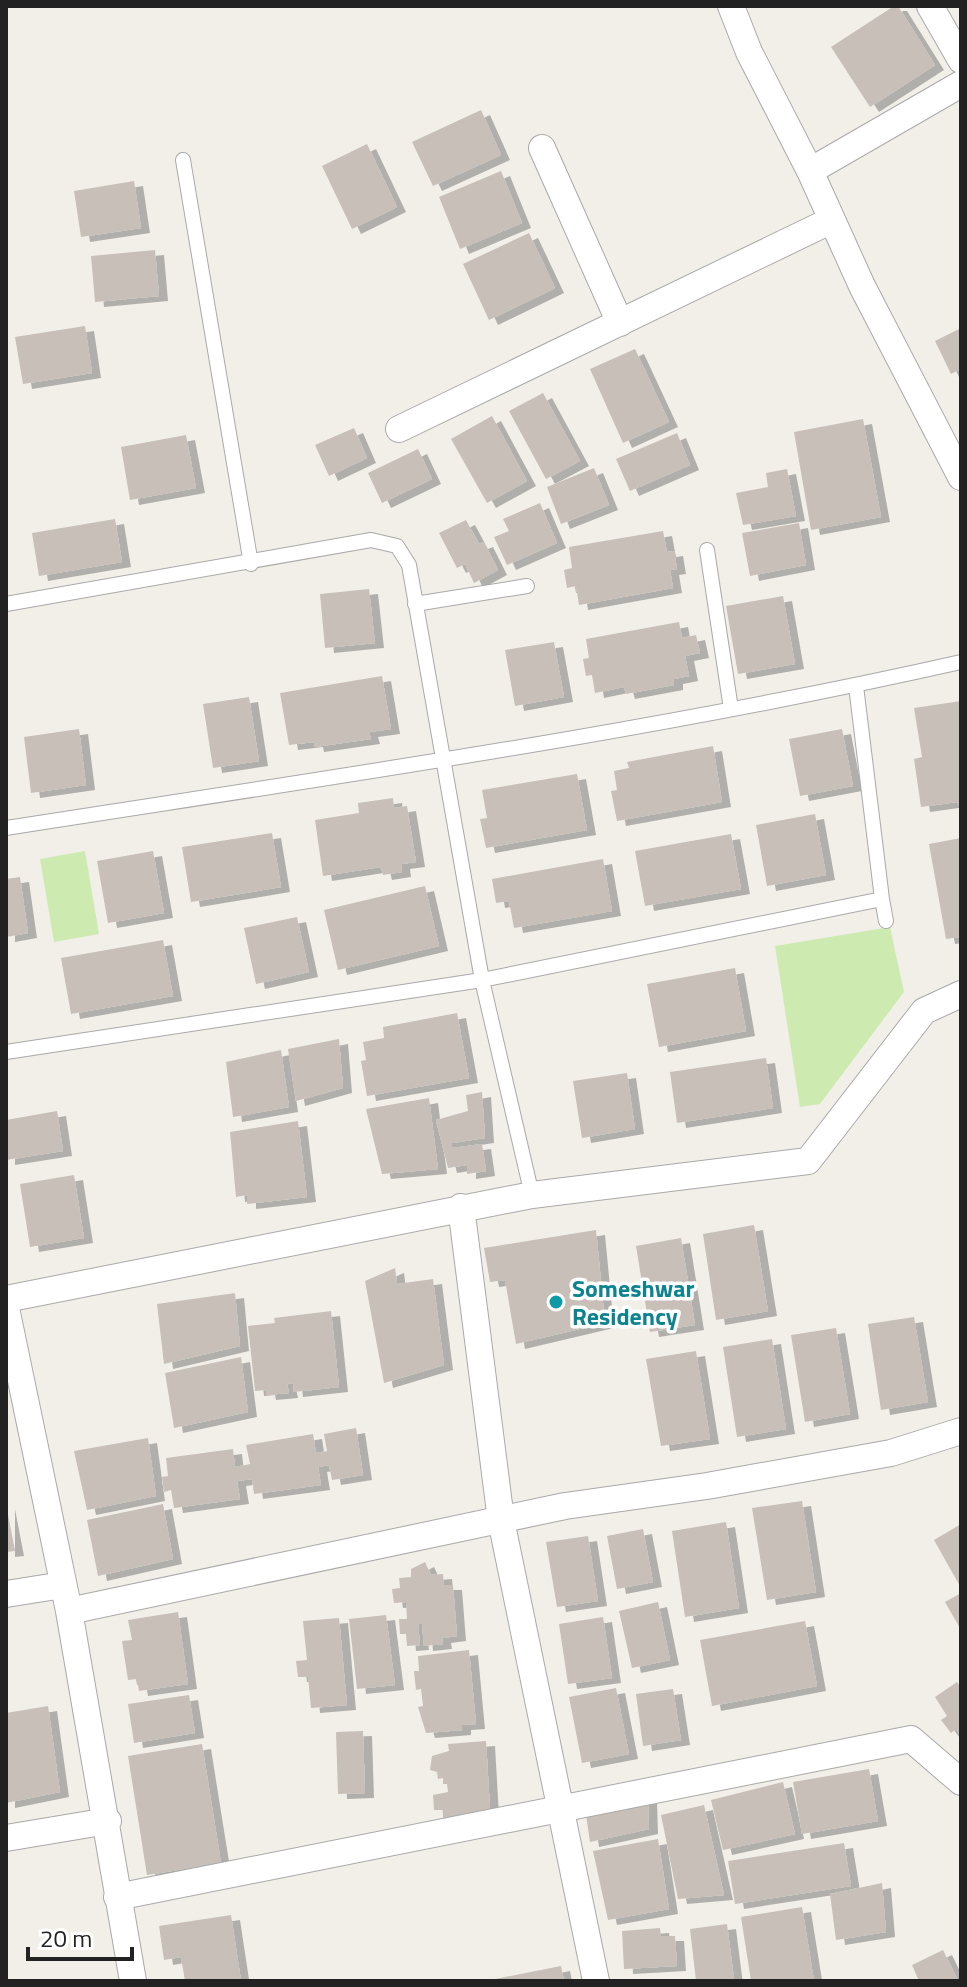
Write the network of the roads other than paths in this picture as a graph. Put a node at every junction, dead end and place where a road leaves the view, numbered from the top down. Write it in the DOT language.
graph roads {
  1 [pos="731,6"];
  2 [pos="930,6"];
  3 [pos="961,60"];
  4 [pos="961,84"];
  5 [pos="542,148"];
  6 [pos="183,160"];
  7 [pos="810,171"];
  8 [pos="832,220"];
  9 [pos="620,323"];
  10 [pos="399,429"];
  11 [pos="961,477"];
  12 [pos="707,550"];
  13 [pos="251,564"];
  14 [pos="527,586"];
  15 [pos="6,604"];
  16 [pos="415,604"];
  17 [pos="961,662"];
  18 [pos="856,686"];
  19 [pos="731,709"];
  20 [pos="442,760"];
  21 [pos="6,828"];
  22 [pos="882,899"];
  23 [pos="886,921"];
  24 [pos="482,980"];
  25 [pos="961,994"];
  26 [pos="6,1052"];
  27 [pos="532,1195"];
  28 [pos="461,1207"];
  29 [pos="6,1299"];
  30 [pos="6,1308"];
  31 [pos="961,1431"];
  32 [pos="501,1520"];
  33 [pos="63,1585"];
  34 [pos="6,1594"];
  35 [pos="69,1611"];
  36 [pos="961,1782"];
  37 [pos="558,1808"];
  38 [pos="108,1821"];
  39 [pos="6,1838"];
  40 [pos="117,1897"];
  41 [pos="133,1981"];
  42 [pos="596,1981"];
  1 -- 7 [label="street"];
  2 -- 3 [label="street"];
  4 -- 7 [label="street"];
  5 -- 9 [label="street"];
  6 -- 13 [label="lane"];
  7 -- 8 [label="street"];
  8 -- 9 [label="street"];
  8 -- 11 [label="street"];
  9 -- 10 [label="street"];
  12 -- 19 [label="lane"];
  13 -- 15 [label="lane"];
  13 -- 16 [label="lane"];
  14 -- 16 [label="lane"];
  16 -- 20 [label="lane"];
  17 -- 18 [label="lane"];
  18 -- 19 [label="lane"];
  18 -- 22 [label="lane"];
  19 -- 20 [label="lane"];
  20 -- 21 [label="lane"];
  20 -- 24 [label="lane"];
  22 -- 23 [label="lane"];
  22 -- 24 [label="lane"];
  24 -- 26 [label="lane"];
  24 -- 27 [label="lane"];
  25 -- 27 [label="street"];
  27 -- 28 [label="street"];
  28 -- 29 [label="street"];
  28 -- 32 [label="street"];
  30 -- 33 [label="street"];
  31 -- 32 [label="street"];
  32 -- 35 [label="street"];
  32 -- 37 [label="street"];
  33 -- 34 [label="street"];
  33 -- 35 [label="street"];
  35 -- 38 [label="street"];
  36 -- 37 [label="street"];
  37 -- 40 [label="street"];
  37 -- 42 [label="street"];
  38 -- 39 [label="street"];
  38 -- 40 [label="street"];
  40 -- 41 [label="street"];
}
